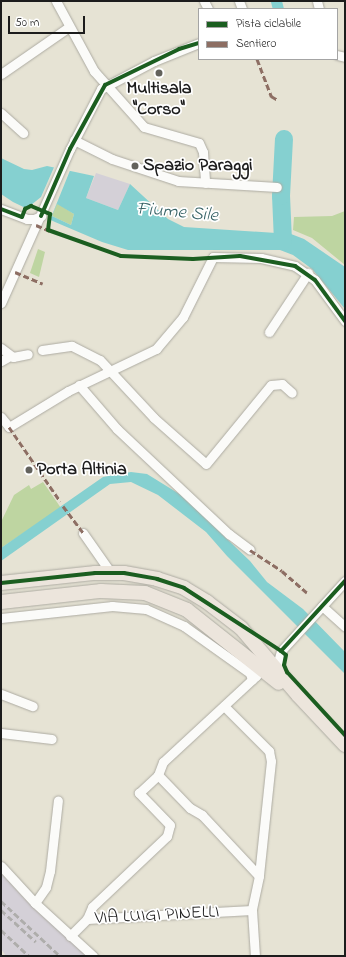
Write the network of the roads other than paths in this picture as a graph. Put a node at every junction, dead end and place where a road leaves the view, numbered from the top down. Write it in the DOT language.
graph roads {
  1 [pos="56,1"];
  2 [pos="69,26"];
  3 [pos="198,43"];
  4 [pos="1,74"];
  5 [pos="105,85"];
  6 [pos="1,113"];
  7 [pos="23,133"];
  8 [pos="74,140"];
  9 [pos="205,182"];
  10 [pos="277,187"];
  11 [pos="1,209"];
  12 [pos="41,216"];
  13 [pos="27,219"];
  14 [pos="34,228"];
  15 [pos="308,273"];
  16 [pos="1,303"];
  17 [pos="345,321"];
  18 [pos="269,332"];
  19 [pos="1,348"];
  20 [pos="42,350"];
  21 [pos="28,354"];
  22 [pos="11,357"];
  23 [pos="1,361"];
  24 [pos="112,371"];
  25 [pos="80,385"];
  26 [pos="292,393"];
  27 [pos="1,417"];
  28 [pos="83,533"];
  29 [pos="250,550"];
  30 [pos="111,573"];
  31 [pos="345,581"];
  32 [pos="1,583"];
  33 [pos="1,602"];
  34 [pos="320,608"];
  35 [pos="1,618"];
  36 [pos="345,627"];
  37 [pos="220,652"];
  38 [pos="241,652"];
  39 [pos="259,666"];
  40 [pos="281,675"];
  41 [pos="252,680"];
  42 [pos="1,694"];
  43 [pos="298,695"];
  44 [pos="33,706"];
  45 [pos="224,706"];
  46 [pos="1,733"];
  47 [pos="52,739"];
  48 [pos="345,745"];
  49 [pos="158,775"];
  50 [pos="58,800"];
  51 [pos="1,866"];
  52 [pos="259,876"];
  53 [pos="35,903"];
  54 [pos="252,910"];
  55 [pos="87,919"];
  56 [pos="70,936"];
  57 [pos="93,956"];
  58 [pos="255,956"];
  1 -- 2 [label="street"];
  2 -- 4 [label="street"];
  2 -- 5 [label="street"];
  3 -- 5 [label="street"];
  5 -- 8 [label="street"];
  5 -- 9 [label="street"];
  6 -- 7 [label="street"];
  8 -- 9 [label="street"];
  8 -- 12 [label="street"];
  9 -- 10 [label="street"];
  11 -- 13 [label="street"];
  12 -- 13 [label="street"];
  12 -- 14 [label="street"];
  13 -- 14 [label="street"];
  14 -- 16 [label="street"];
  15 -- 17 [label="street"];
  15 -- 18 [label="street"];
  15 -- 24 [label="street"];
  19 -- 22 [label="street"];
  20 -- 24 [label="street"];
  21 -- 22 [label="street"];
  22 -- 23 [label="street"];
  24 -- 25 [label="street"];
  24 -- 26 [label="street"];
  25 -- 27 [label="street"];
  25 -- 29 [label="street"];
  28 -- 30 [label="street"];
  30 -- 32 [label="main road"];
  30 -- 40 [label="main road"];
  31 -- 34 [label="street"];
  33 -- 38 [label="main road"];
  34 -- 36 [label="street"];
  34 -- 40 [label="street"];
  35 -- 37 [label="street"];
  37 -- 38 [label="street"];
  37 -- 41 [label="street"];
  38 -- 39 [label="main road"];
  39 -- 41 [label="street"];
  39 -- 43 [label="main road"];
  40 -- 43 [label="main road"];
  41 -- 45 [label="street"];
  42 -- 44 [label="street"];
  43 -- 48 [label="main road"];
  45 -- 49 [label="street"];
  45 -- 52 [label="street"];
  46 -- 47 [label="street"];
  49 -- 52 [label="street"];
  49 -- 55 [label="street"];
  50 -- 53 [label="street"];
  51 -- 53 [label="street, VIA LUIGI PINELLI"];
  52 -- 54 [label="street"];
  53 -- 56 [label="street, VIA LUIGI PINELLI"];
  54 -- 55 [label="street, VIA LUIGI PINELLI"];
  54 -- 58 [label="street"];
  55 -- 56 [label="street, VIA LUIGI PINELLI"];
  56 -- 57 [label="street"];
}
